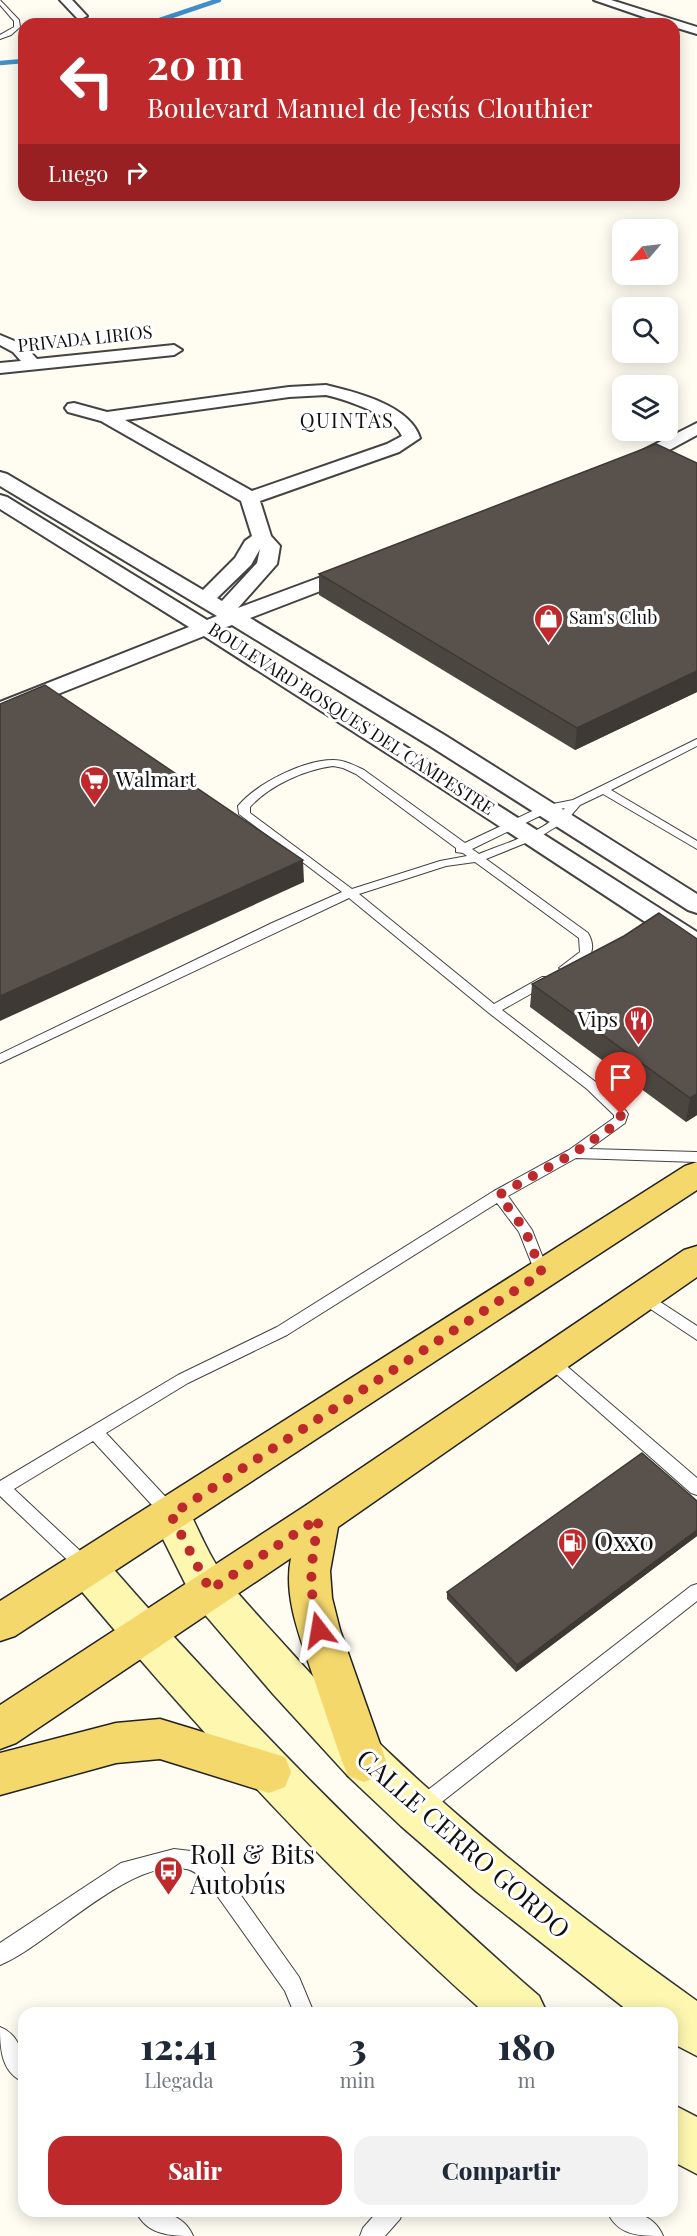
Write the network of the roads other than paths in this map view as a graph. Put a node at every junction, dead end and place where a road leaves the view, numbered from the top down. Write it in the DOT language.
graph roads {
  1 [pos="66,0"];
  2 [pos="600,0"];
  3 [pos="642,0"];
  4 [pos="0,2"];
  5 [pos="616,5"];
  6 [pos="81,16"];
  7 [pos="658,18"];
  8 [pos="680,25"];
  9 [pos="696,30"];
  10 [pos="0,37"];
  11 [pos="0,340"];
  12 [pos="174,350"];
  13 [pos="31,364"];
  14 [pos="0,368"];
  15 [pos="74,408"];
  16 [pos="107,417"];
  17 [pos="697,428"];
  18 [pos="611,473"];
  19 [pos="0,478"];
  20 [pos="250,498"];
  21 [pos="0,501"];
  22 [pos="262,538"];
  23 [pos="368,566"];
  24 [pos="205,599"];
  25 [pos="229,614"];
  26 [pos="207,627"];
  27 [pos="0,710"];
  28 [pos="697,742"];
  29 [pos="604,790"];
  30 [pos="562,810"];
  31 [pos="524,830"];
  32 [pos="697,846"];
  33 [pos="464,847"];
  34 [pos="479,858"];
  35 [pos="444,863"];
  36 [pos="350,893"];
  37 [pos="697,904"];
  38 [pos="697,944"];
  39 [pos="493,1010"];
  40 [pos="0,1059"];
  41 [pos="574,1153"];
  42 [pos="697,1157"];
  43 [pos="697,1174"];
  44 [pos="499,1195"];
  45 [pos="697,1259"];
  46 [pos="542,1273"];
  47 [pos="642,1296"];
  48 [pos="697,1334"];
  49 [pos="548,1359"];
  50 [pos="94,1431"];
  51 [pos="1,1488"];
  52 [pos="697,1488"];
  53 [pos="171,1515"];
  54 [pos="319,1518"];
  55 [pos="87,1568"];
  56 [pos="210,1590"];
  57 [pos="697,1591"];
  58 [pos="0,1623"];
  59 [pos="143,1635"];
  60 [pos="0,1729"];
  61 [pos="364,1761"];
  62 [pos="269,1772"];
  63 [pos="0,1774"];
  64 [pos="417,1810"];
  65 [pos="0,1954"];
  66 [pos="302,2007"];
  67 [pos="515,2007"];
  68 [pos="664,2007"];
  69 [pos="678,2017"];
  70 [pos="697,2031"];
  71 [pos="0,2037"];
  72 [pos="18,2063"];
  73 [pos="678,2134"];
  74 [pos="697,2148"];
  75 [pos="155,2217"];
  76 [pos="387,2217"];
  77 [pos="626,2217"];
  78 [pos="182,2236"];
  79 [pos="371,2236"];
  80 [pos="652,2236"];
  1 -- 6 [label="street"];
  2 -- 5 [label="street"];
  3 -- 5 [label="street"];
  4 -- 10 [label="lane"];
  5 -- 7 [label="street"];
  8 -- 9 [label="street"];
  11 -- 13 [label="street"];
  12 -- 13 [label="street, PRIVADA LIRIOS"];
  13 -- 14 [label="street, PRIVADA LIRIOS"];
  15 -- 16 [label="street"];
  16 -- 20 [label="street"];
  16 -- 20 [label="street"];
  17 -- 18 [label="street"];
  19 -- 24 [label="street, BOULEVARD BOSQUES DEL CAMPESTRE"];
  20 -- 22 [label="street"];
  21 -- 26 [label="street, BOULEVARD BOSQUES DEL CAMPESTRE"];
  22 -- 24 [label="street"];
  22 -- 25 [label="street"];
  23 -- 25 [label="street"];
  24 -- 25 [label="street, BOULEVARD BOSQUES DEL CAMPESTRE"];
  25 -- 26 [label="street"];
  25 -- 30 [label="street, BOULEVARD BOSQUES DEL CAMPESTRE"];
  26 -- 27 [label="street"];
  26 -- 31 [label="street, BOULEVARD BOSQUES DEL CAMPESTRE"];
  28 -- 29 [label="lane"];
  29 -- 30 [label="lane"];
  29 -- 32 [label="lane"];
  30 -- 31 [label="lane"];
  30 -- 31 [label="lane"];
  30 -- 37 [label="street, BOULEVARD BOSQUES DEL CAMPESTRE"];
  31 -- 33 [label="lane"];
  31 -- 34 [label="lane"];
  31 -- 38 [label="street, BOULEVARD BOSQUES DEL CAMPESTRE"];
  33 -- 34 [label="lane"];
  33 -- 35 [label="lane"];
  33 -- 36 [label="lane"];
  34 -- 35 [label="lane"];
  34 -- 39 [label="lane"];
  35 -- 36 [label="lane"];
  36 -- 39 [label="lane"];
  36 -- 40 [label="lane"];
  39 -- 41 [label="lane"];
  41 -- 42 [label="lane"];
  41 -- 44 [label="lane"];
  43 -- 46 [label="main road"];
  44 -- 46 [label="lane"];
  44 -- 50 [label="lane"];
  45 -- 47 [label="main road"];
  46 -- 53 [label="main road"];
  47 -- 48 [label="lane"];
  47 -- 49 [label="main road"];
  49 -- 52 [label="lane"];
  49 -- 54 [label="main road"];
  50 -- 51 [label="lane"];
  50 -- 53 [label="lane"];
  51 -- 55 [label="lane"];
  53 -- 55 [label="main road"];
  53 -- 56 [label="main road, CALLE CERRO GORDO"];
  54 -- 56 [label="main road"];
  54 -- 61 [label="main road"];
  55 -- 58 [label="main road"];
  55 -- 59 [label="main road"];
  56 -- 59 [label="main road"];
  56 -- 61 [label="main road, CALLE CERRO GORDO"];
  57 -- 64 [label="lane"];
  59 -- 60 [label="main road"];
  59 -- 62 [label="main road"];
  61 -- 64 [label="main road, CALLE CERRO GORDO"];
  62 -- 63 [label="main road"];
  62 -- 67 [label="main road"];
  64 -- 68 [label="main road, CALLE CERRO GORDO"];
  65 -- 66 [label="lane"];
  69 -- 70 [label="main road, CALLE CERRO GORDO"];
  71 -- 72 [label="lane"];
  73 -- 74 [label="main road"];
  75 -- 78 [label="lane"];
  76 -- 79 [label="lane"];
  77 -- 80 [label="lane"];
}
